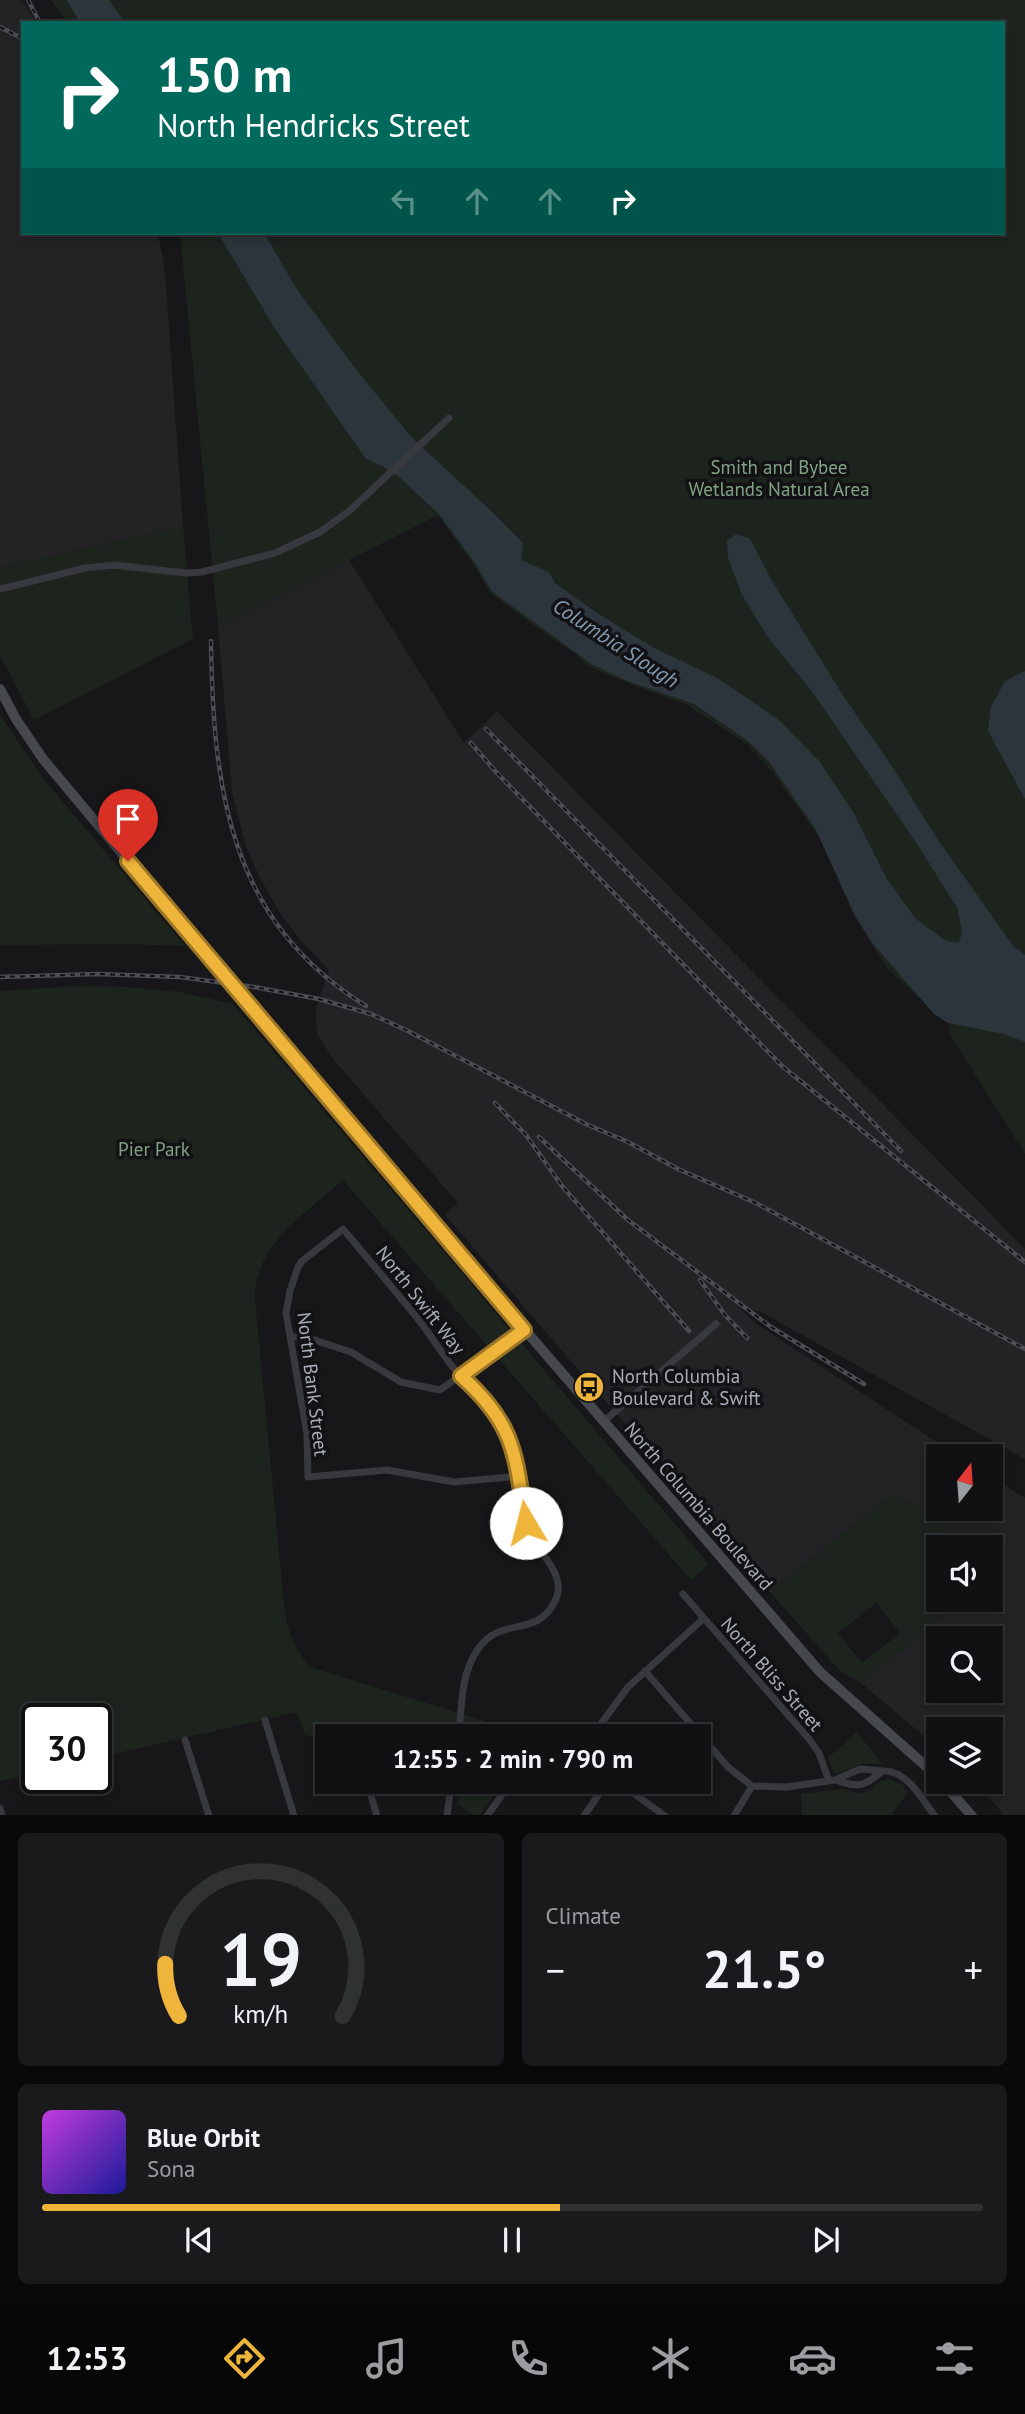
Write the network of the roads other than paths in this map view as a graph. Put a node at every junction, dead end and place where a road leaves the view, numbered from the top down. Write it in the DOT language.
graph roads {
  1 [pos="449,418"];
  2 [pos="0,589"];
  3 [pos="0,689"];
  4 [pos="343,1229"];
  5 [pos="716,1324"];
  6 [pos="524,1330"];
  7 [pos="292,1337"];
  8 [pos="461,1376"];
  9 [pos="603,1422"];
  10 [pos="520,1476"];
  11 [pos="683,1594"];
  12 [pos="703,1619"];
  13 [pos="645,1671"];
  14 [pos="265,1720"];
  15 [pos="460,1724"];
  16 [pos="600,1724"];
  17 [pos="186,1740"];
  18 [pos="926,1766"];
  19 [pos="868,1769"];
  20 [pos="883,1771"];
  21 [pos="850,1773"];
  22 [pos="832,1780"];
  23 [pos="871,1780"];
  24 [pos="851,1784"];
  25 [pos="752,1786"];
  26 [pos="371,1794"];
  27 [pos="450,1794"];
  28 [pos="502,1794"];
  29 [pos="599,1794"];
  30 [pos="635,1794"];
  31 [pos="953,1794"];
  32 [pos="0,1808"];
  33 [pos="2,1815"];
  34 [pos="209,1815"];
  35 [pos="295,1815"];
  36 [pos="377,1815"];
  37 [pos="447,1815"];
  38 [pos="487,1815"];
  39 [pos="584,1815"];
  40 [pos="665,1815"];
  41 [pos="734,1815"];
  42 [pos="935,1815"];
  43 [pos="972,1815"];
  1 -- 2 [label="street"];
  3 -- 6 [label="main road, North Columbia Boulevard, bridge"];
  4 -- 7 [label="street, North Bank Street"];
  4 -- 8 [label="street, North Swift Way"];
  5 -- 9 [label="street"];
  6 -- 8 [label="street"];
  6 -- 9 [label="main road, North Columbia Boulevard"];
  7 -- 8 [label="street"];
  7 -- 10 [label="street, North Bank Street"];
  8 -- 10 [label="street, North Swift Way"];
  9 -- 18 [label="main road, North Columbia Boulevard"];
  10 -- 15 [label="street, North Swift Way"];
  11 -- 12 [label="street, North Bliss Street"];
  12 -- 13 [label="street"];
  12 -- 22 [label="street, North Bliss Street"];
  13 -- 16 [label="street"];
  13 -- 25 [label="street"];
  14 -- 35 [label="street"];
  17 -- 34 [label="street"];
  19 -- 20 [label="street"];
  19 -- 21 [label="street"];
  19 -- 23 [label="street"];
  20 -- 23 [label="street"];
  20 -- 42 [label="street"];
  21 -- 22 [label="street"];
  21 -- 24 [label="street"];
  22 -- 24 [label="street"];
  22 -- 25 [label="street"];
  23 -- 24 [label="street"];
  25 -- 41 [label="street"];
  26 -- 36 [label="street"];
  27 -- 37 [label="street"];
  28 -- 38 [label="street"];
  29 -- 39 [label="street"];
  30 -- 40 [label="street"];
  31 -- 43 [label="main road"];
  32 -- 33 [label="street"];
}
